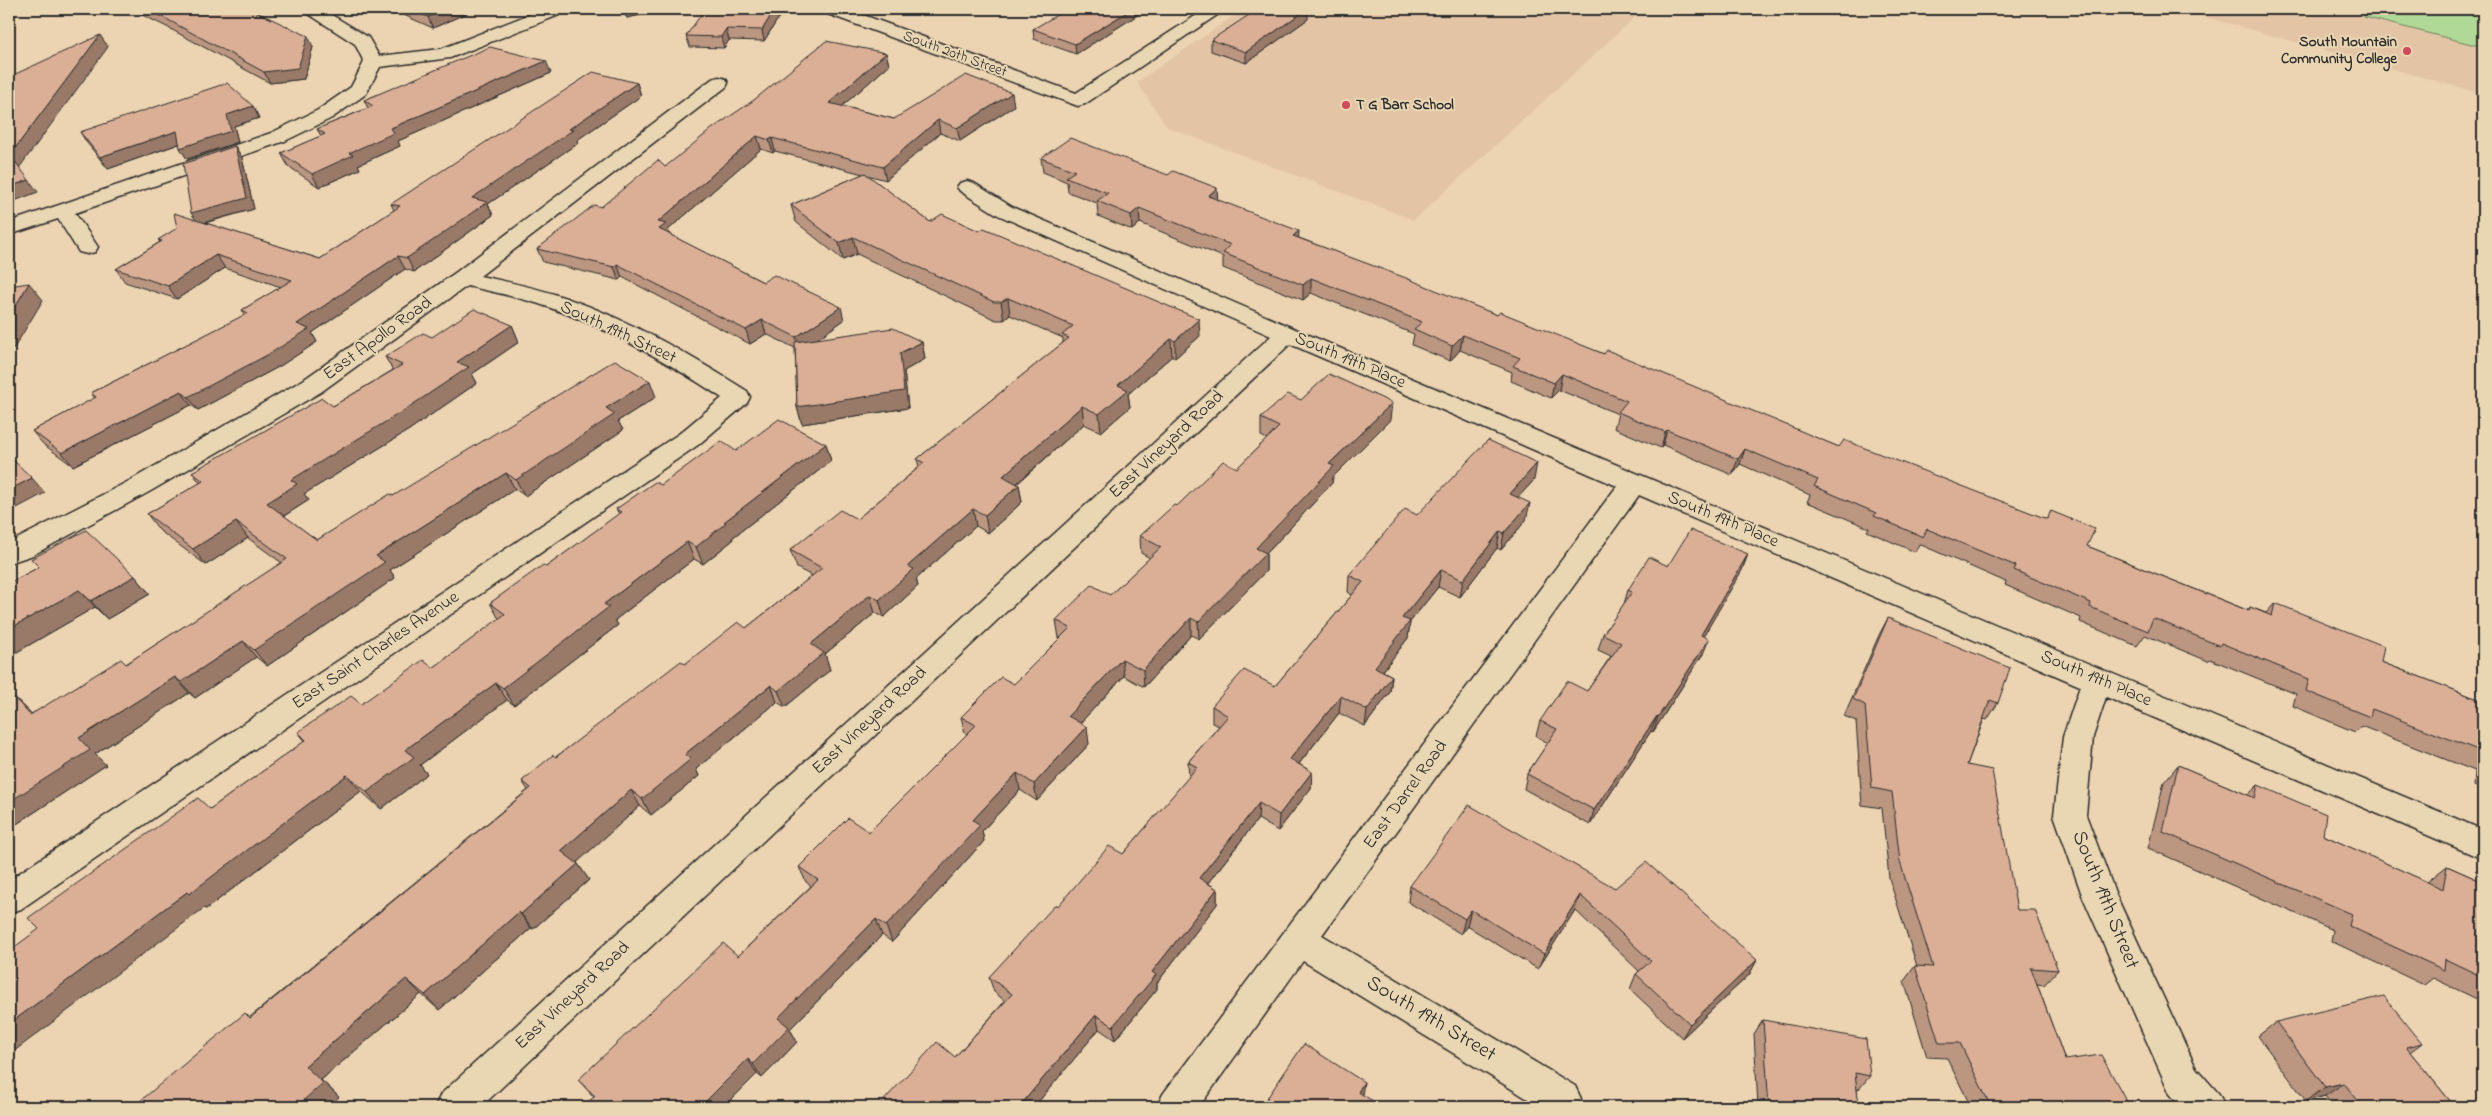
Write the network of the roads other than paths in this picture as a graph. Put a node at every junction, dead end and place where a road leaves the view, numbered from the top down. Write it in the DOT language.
graph roads {
  1 [pos="310,9"];
  2 [pos="831,9"];
  3 [pos="1217,9"];
  4 [pos="553,11"];
  5 [pos="373,62"];
  6 [pos="719,83"];
  7 [pos="967,187"];
  8 [pos="62,210"];
  9 [pos="9,229"];
  10 [pos="87,246"];
  11 [pos="463,278"];
  12 [pos="1287,334"];
  13 [pos="738,396"];
  14 [pos="1634,482"];
  15 [pos="9,553"];
  16 [pos="2097,679"];
  17 [pos="2483,845"];
  18 [pos="9,898"];
  19 [pos="1300,940"];
  20 [pos="1562,1099"];
  21 [pos="454,1107"];
  22 [pos="1176,1107"];
  23 [pos="2206,1107"];
  1 -- 5 [label="street"];
  2 -- 3 [label="street, South 20th Street"];
  4 -- 5 [label="street"];
  5 -- 8 [label="street"];
  6 -- 11 [label="street, East Apollo Road"];
  7 -- 12 [label="street, South 19th Place"];
  8 -- 9 [label="street"];
  8 -- 10 [label="street"];
  11 -- 13 [label="street, South 19th Street"];
  11 -- 15 [label="street, East Apollo Road"];
  12 -- 14 [label="street, South 19th Place"];
  12 -- 21 [label="street, East Vineyard Road"];
  13 -- 18 [label="street, East Saint Charles Avenue"];
  14 -- 16 [label="street, South 19th Place"];
  14 -- 19 [label="street, East Darrel Road"];
  16 -- 17 [label="street, South 19th Place"];
  16 -- 23 [label="street, South 19th Street"];
  19 -- 20 [label="street, South 19th Street"];
  19 -- 22 [label="street, East Darrel Road"];
}
